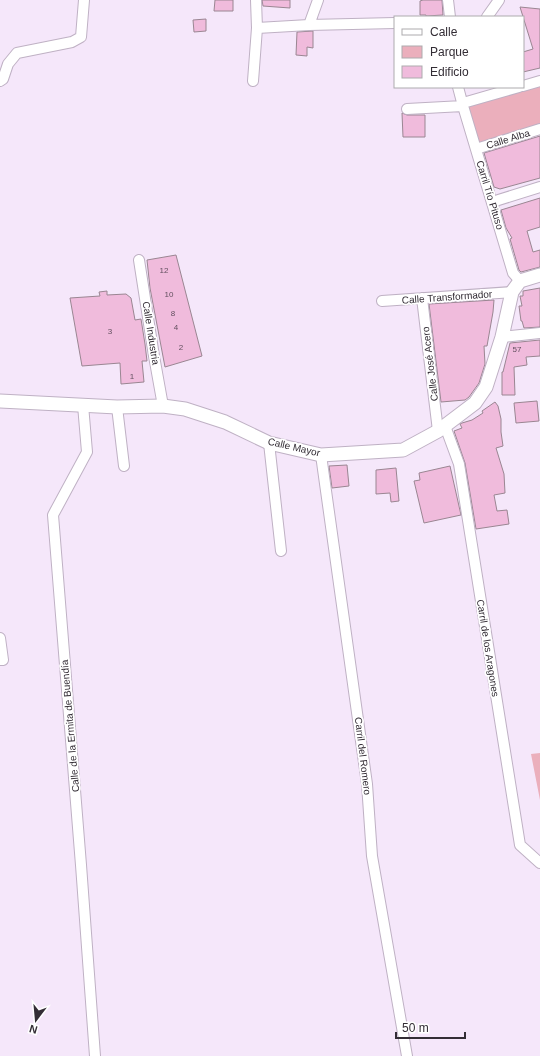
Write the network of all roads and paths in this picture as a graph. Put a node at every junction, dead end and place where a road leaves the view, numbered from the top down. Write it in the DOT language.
graph roads {
  1 [pos="84,0"];
  2 [pos="256,0"];
  3 [pos="318,0"];
  4 [pos="448,0"];
  5 [pos="499,0"];
  6 [pos="450,16"];
  7 [pos="488,16"];
  8 [pos="394,23"];
  9 [pos="309,25"];
  10 [pos="257,28"];
  11 [pos="0,81"];
  12 [pos="253,81"];
  13 [pos="540,81"];
  14 [pos="524,86"];
  15 [pos="458,88"];
  16 [pos="516,88"];
  17 [pos="463,105"];
  18 [pos="407,109"];
  19 [pos="540,129"];
  20 [pos="476,149"];
  21 [pos="540,187"];
  22 [pos="492,202"];
  23 [pos="139,260"];
  24 [pos="540,275"];
  25 [pos="520,281"];
  26 [pos="512,292"];
  27 [pos="422,298"];
  28 [pos="382,302"];
  29 [pos="540,334"];
  30 [pos="502,337"];
  31 [pos="0,401"];
  32 [pos="83,405"];
  33 [pos="163,406"];
  34 [pos="117,407"];
  35 [pos="441,428"];
  36 [pos="269,443"];
  37 [pos="321,455"];
  38 [pos="124,466"];
  39 [pos="281,551"];
  40 [pos="0,638"];
  41 [pos="0,660"];
  42 [pos="540,863"];
  43 [pos="94,1056"];
  44 [pos="407,1056"];
  1 -- 11 [label="street"];
  2 -- 10 [label="street"];
  3 -- 9 [label="street"];
  4 -- 6 [label="street"];
  5 -- 7 [label="street"];
  8 -- 9 [label="street"];
  9 -- 10 [label="street"];
  10 -- 12 [label="street"];
  13 -- 14 [label="street"];
  15 -- 17 [label="street, Carril Tío Pituso"];
  16 -- 17 [label="street"];
  17 -- 18 [label="street"];
  17 -- 20 [label="street, Carril Tío Pituso"];
  19 -- 20 [label="street, Calle Alba"];
  20 -- 22 [label="street, Carril Tío Pituso"];
  21 -- 22 [label="street"];
  22 -- 25 [label="street, Carril Tío Pituso"];
  23 -- 33 [label="street, Calle Industria"];
  24 -- 25 [label="street"];
  25 -- 26 [label="street, Calle Mayor"];
  26 -- 27 [label="street, Calle Transformador"];
  26 -- 30 [label="street, Calle Mayor"];
  27 -- 28 [label="street, Calle Transformador"];
  27 -- 35 [label="street, Calle José Acero"];
  29 -- 30 [label="street"];
  30 -- 35 [label="street, Calle Mayor"];
  31 -- 32 [label="street, Calle Mayor"];
  32 -- 34 [label="street, Calle Mayor"];
  32 -- 43 [label="street, Calle de la Ermita de Buendía"];
  33 -- 34 [label="street, Calle Mayor"];
  33 -- 36 [label="street, Calle Mayor"];
  34 -- 38 [label="street"];
  35 -- 37 [label="street, Calle Mayor"];
  35 -- 42 [label="street, Carril de los Aragones"];
  36 -- 37 [label="street, Calle Mayor"];
  36 -- 39 [label="street"];
  37 -- 44 [label="street, Carril del Romero"];
  40 -- 41 [label="street"];
}
